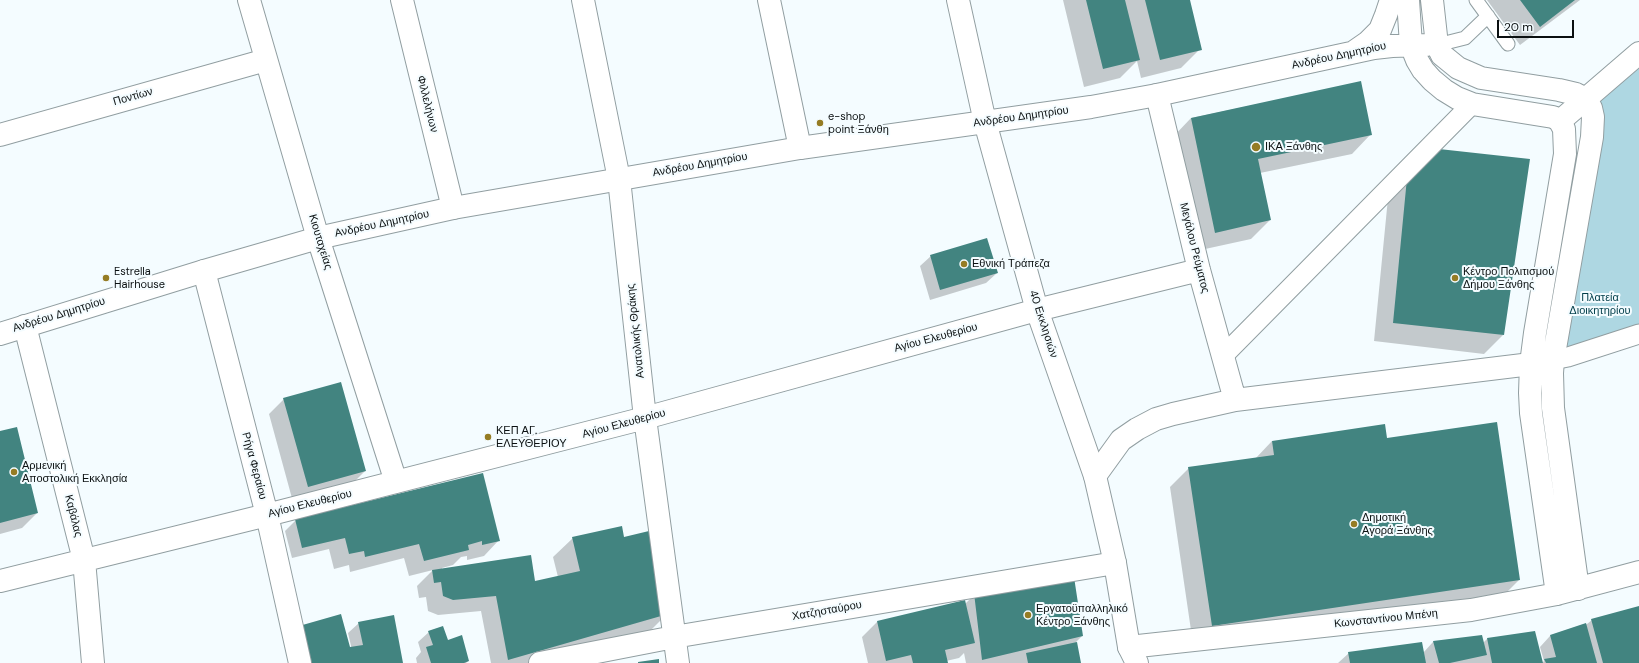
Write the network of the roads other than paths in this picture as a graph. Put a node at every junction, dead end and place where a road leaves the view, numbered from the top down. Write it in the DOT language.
graph roads {
  1 [pos="249,0"];
  2 [pos="402,0"];
  3 [pos="583,0"];
  4 [pos="769,0"];
  5 [pos="958,0"];
  6 [pos="1390,0"];
  7 [pos="1408,0"];
  8 [pos="1432,0"];
  9 [pos="1476,0"];
  10 [pos="1488,16"];
  11 [pos="1508,44"];
  12 [pos="1411,45"];
  13 [pos="1437,45"];
  14 [pos="1352,53"];
  15 [pos="1639,53"];
  16 [pos="266,60"];
  17 [pos="1157,95"];
  18 [pos="1586,99"];
  19 [pos="1472,104"];
  20 [pos="1560,121"];
  21 [pos="985,122"];
  22 [pos="0,135"];
  23 [pos="800,148"];
  24 [pos="620,179"];
  25 [pos="453,208"];
  26 [pos="318,238"];
  27 [pos="1199,270"];
  28 [pos="204,271"];
  29 [pos="1037,310"];
  30 [pos="24,326"];
  31 [pos="0,334"];
  32 [pos="1639,334"];
  33 [pos="1222,357"];
  34 [pos="1553,360"];
  35 [pos="1531,364"];
  36 [pos="1235,400"];
  37 [pos="645,418"];
  38 [pos="1095,476"];
  39 [pos="396,482"];
  40 [pos="267,515"];
  41 [pos="84,560"];
  42 [pos="1115,563"];
  43 [pos="1639,572"];
  44 [pos="0,581"];
  45 [pos="1578,589"];
  46 [pos="1556,594"];
  47 [pos="674,637"];
  48 [pos="1130,658"];
  49 [pos="92,663"];
  50 [pos="300,663"];
  51 [pos="540,663"];
  52 [pos="678,663"];
  1 -- 16 [label="street, Κιουταχείας"];
  2 -- 25 [label="street, Φιλλελήνων"];
  3 -- 24 [label="street, Ανατολικής Θράκης"];
  4 -- 23 [label="street"];
  5 -- 21 [label="street, 40 Εκκλησιών"];
  6 -- 14 [label="street"];
  7 -- 12 [label="street"];
  8 -- 13 [label="street"];
  9 -- 10 [label="lane"];
  10 -- 11 [label="lane"];
  10 -- 13 [label="lane"];
  12 -- 13 [label="street, Ανδρέου Δημητρίου"];
  12 -- 14 [label="street, Ανδρέου Δημητρίου"];
  12 -- 19 [label="street"];
  13 -- 18 [label="street"];
  14 -- 17 [label="street, Ανδρέου Δημητρίου"];
  15 -- 18 [label="street"];
  16 -- 22 [label="street, Ποντίων"];
  16 -- 26 [label="street, Κιουταχείας"];
  17 -- 21 [label="street, Ανδρέου Δημητρίου"];
  17 -- 27 [label="street, Μεγάλου Ρεύματος"];
  18 -- 20 [label="street"];
  18 -- 34 [label="street"];
  19 -- 20 [label="street"];
  19 -- 33 [label="street"];
  20 -- 35 [label="street"];
  21 -- 23 [label="street, Ανδρέου Δημητρίου"];
  21 -- 29 [label="street, 40 Εκκλησιών"];
  23 -- 24 [label="street, Ανδρέου Δημητρίου"];
  24 -- 25 [label="street, Ανδρέου Δημητρίου"];
  24 -- 37 [label="street, Ανατολικής Θράκης"];
  25 -- 26 [label="street, Ανδρέου Δημητρίου"];
  26 -- 28 [label="street, Ανδρέου Δημητρίου"];
  26 -- 39 [label="street, Κιουταχείας"];
  27 -- 29 [label="street, Αγίου Ελευθερίου"];
  27 -- 33 [label="street, Μεγάλου Ρεύματος"];
  28 -- 30 [label="street, Ανδρέου Δημητρίου"];
  28 -- 40 [label="street, Ρήγα Φεραίου"];
  29 -- 37 [label="street, Αγίου Ελευθερίου"];
  29 -- 38 [label="street, 40 Εκκλησιών"];
  30 -- 31 [label="street, Ανδρέου Δημητρίου"];
  30 -- 41 [label="street, Καβάλας"];
  32 -- 34 [label="street"];
  33 -- 36 [label="street, Μεγάλου Ρεύματος"];
  34 -- 35 [label="street"];
  34 -- 45 [label="street"];
  35 -- 36 [label="street"];
  35 -- 46 [label="street"];
  36 -- 38 [label="street"];
  37 -- 39 [label="street, Αγίου Ελευθερίου"];
  37 -- 47 [label="street, Ανατολικής Θράκης"];
  38 -- 42 [label="street, 40 Εκκλησιών"];
  39 -- 40 [label="street, Αγίου Ελευθερίου"];
  40 -- 41 [label="street, Αγίου Ελευθερίου"];
  40 -- 50 [label="street, Ρήγα Φεραίου"];
  41 -- 44 [label="street, Αγίου Ελευθερίου"];
  41 -- 49 [label="street, Καβάλας"];
  42 -- 47 [label="street, Χατζησταύρου"];
  42 -- 48 [label="street, 40 Εκκλησιών"];
  43 -- 45 [label="street, Κωνσταντίνου Μπένη"];
  45 -- 46 [label="street, Κωνσταντίνου Μπένη"];
  46 -- 48 [label="street, Κωνσταντίνου Μπένη"];
  47 -- 51 [label="street, Χατζησταύρου"];
  47 -- 52 [label="street, Ανατολικής Θράκης"];
}
